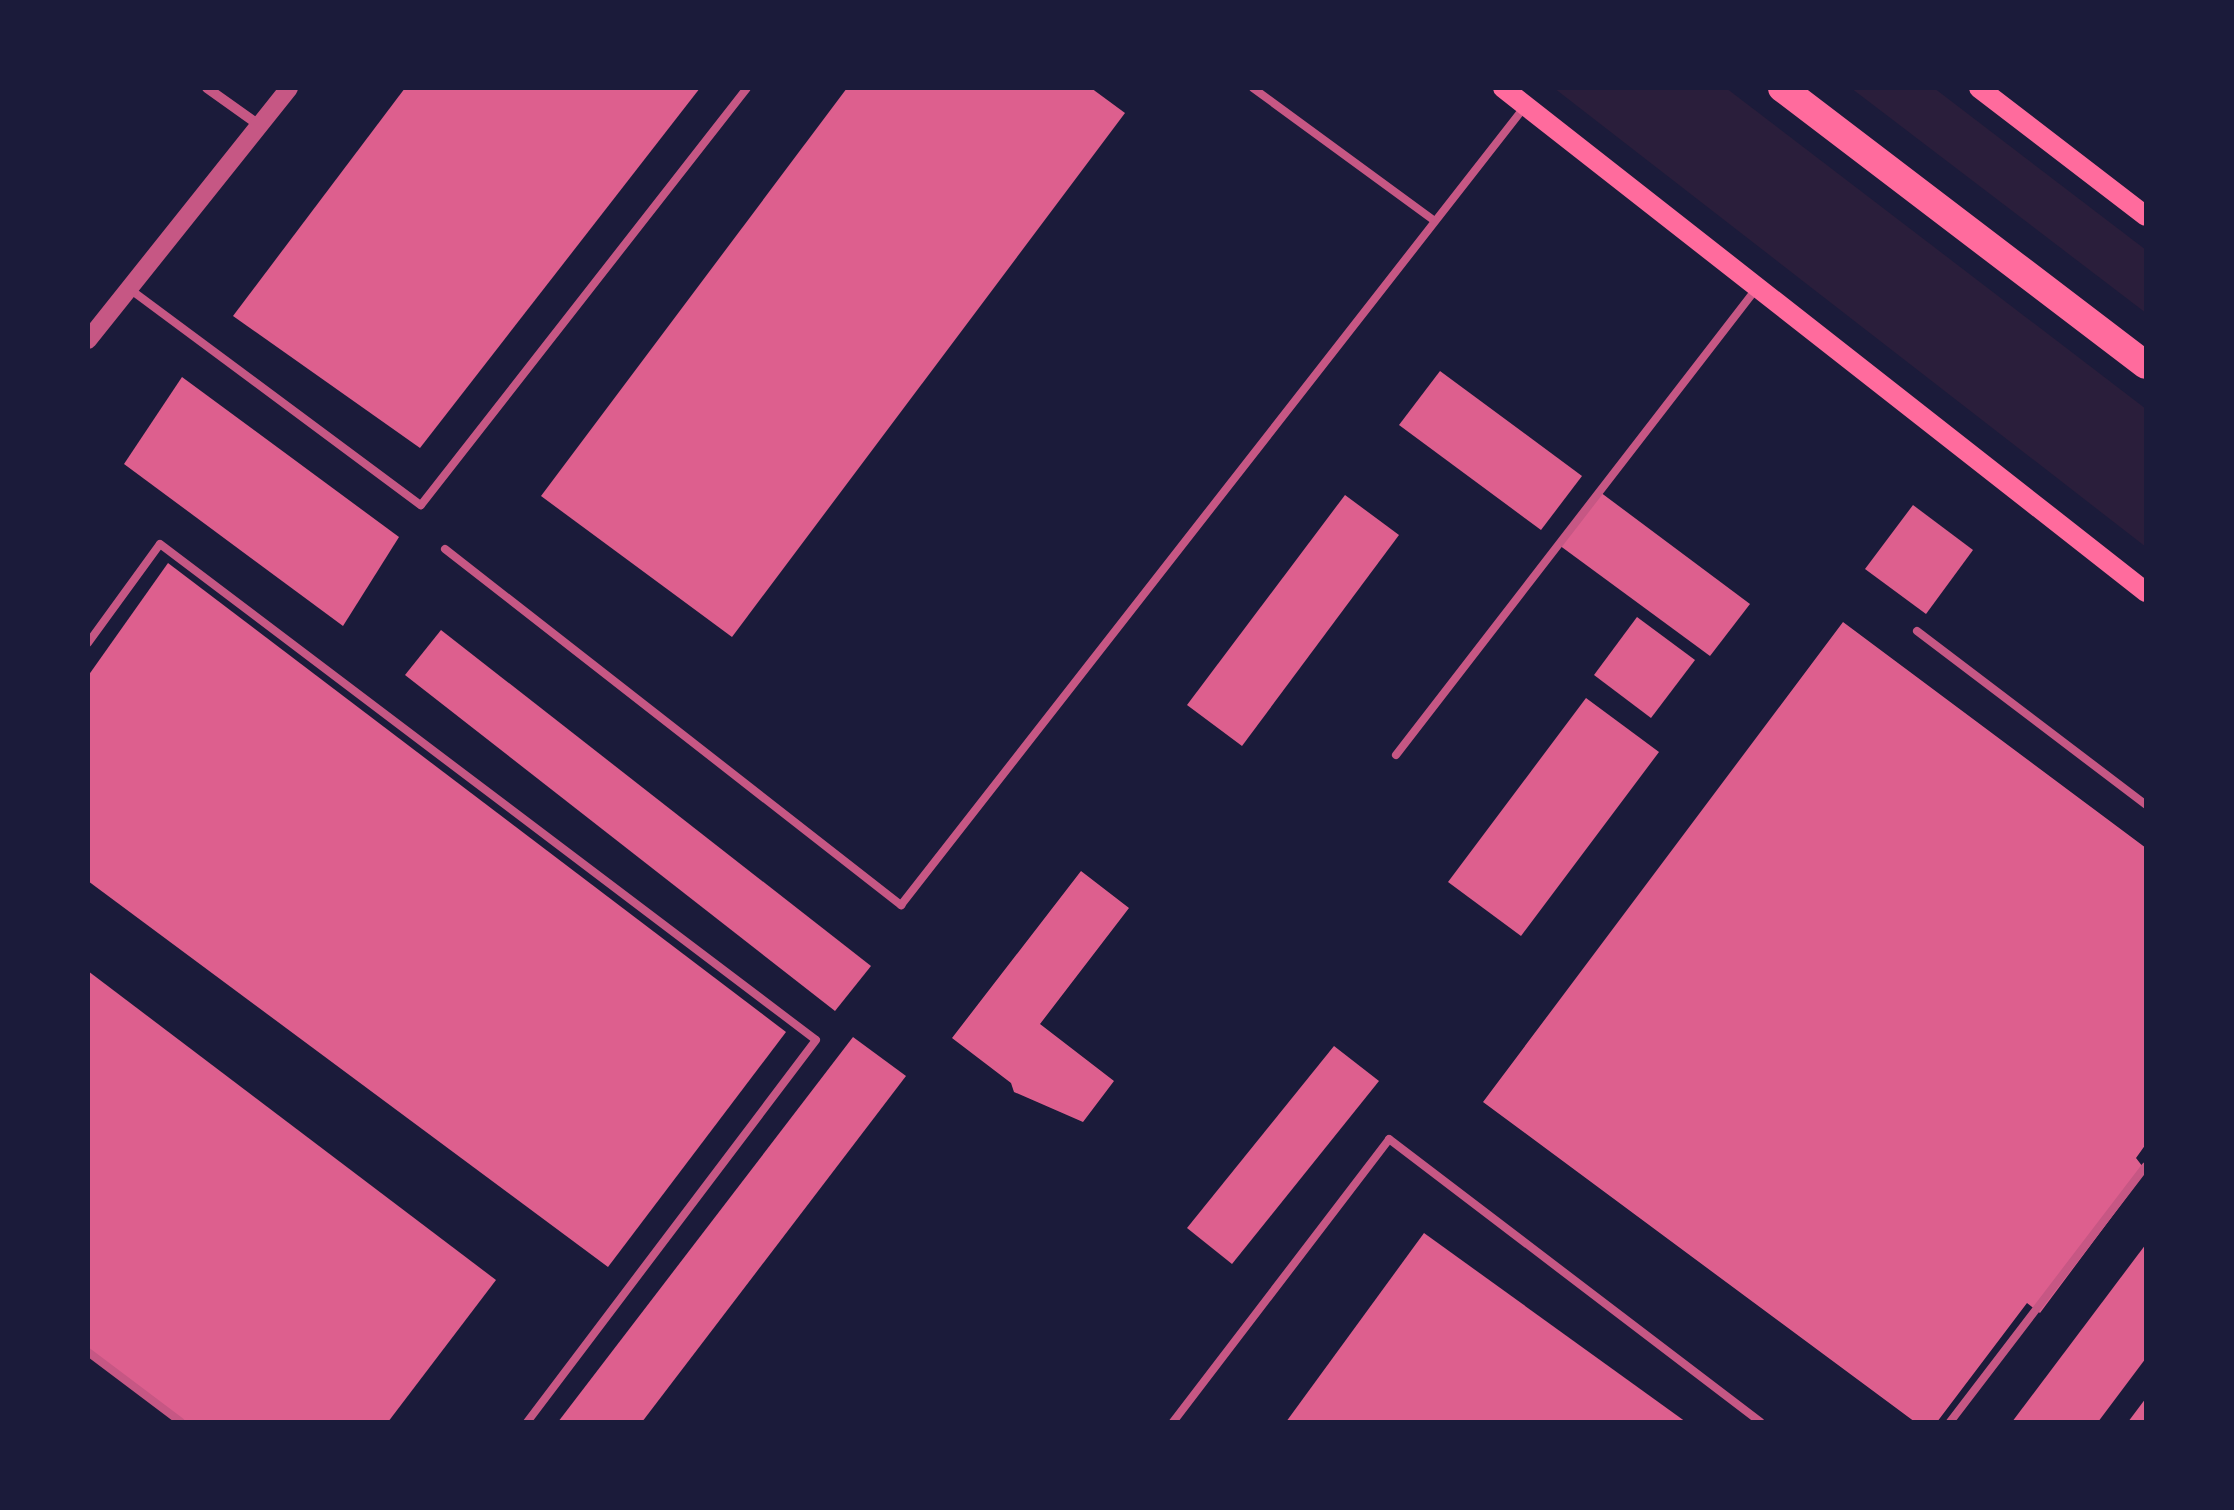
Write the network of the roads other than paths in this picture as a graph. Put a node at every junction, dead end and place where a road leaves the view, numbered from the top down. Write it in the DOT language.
graph roads {
  1 [pos="207,88"];
  2 [pos="289,88"];
  3 [pos="747,88"];
  4 [pos="1253,88"];
  5 [pos="1503,88"];
  6 [pos="1782,88"];
  7 [pos="1979,88"];
  8 [pos="1526,105"];
  9 [pos="259,125"];
  10 [pos="2146,216"];
  11 [pos="1435,221"];
  12 [pos="1759,285"];
  13 [pos="128,288"];
  14 [pos="88,340"];
  15 [pos="2146,365"];
  16 [pos="446,549"];
  17 [pos="2146,592"];
  18 [pos="1917,631"];
  19 [pos="88,643"];
  20 [pos="1396,754"];
  21 [pos="2146,805"];
  22 [pos="2146,1166"];
  23 [pos="88,1352"];
  24 [pos="181,1422"];
  25 [pos="527,1422"];
  26 [pos="1172,1422"];
  27 [pos="1761,1422"];
  28 [pos="1950,1422"];
  1 -- 9 [label="street"];
  2 -- 9 [label="street"];
  3 -- 13 [label="lane"];
  4 -- 11 [label="lane"];
  5 -- 8 [label="main road"];
  6 -- 15 [label="highway"];
  7 -- 10 [label="main road"];
  8 -- 11 [label="lane"];
  8 -- 12 [label="main road"];
  9 -- 13 [label="street"];
  11 -- 16 [label="lane"];
  12 -- 17 [label="main road"];
  12 -- 20 [label="lane"];
  13 -- 14 [label="street"];
  18 -- 21 [label="lane"];
  19 -- 25 [label="lane"];
  22 -- 28 [label="lane"];
  23 -- 24 [label="lane"];
  26 -- 27 [label="lane"];
}
